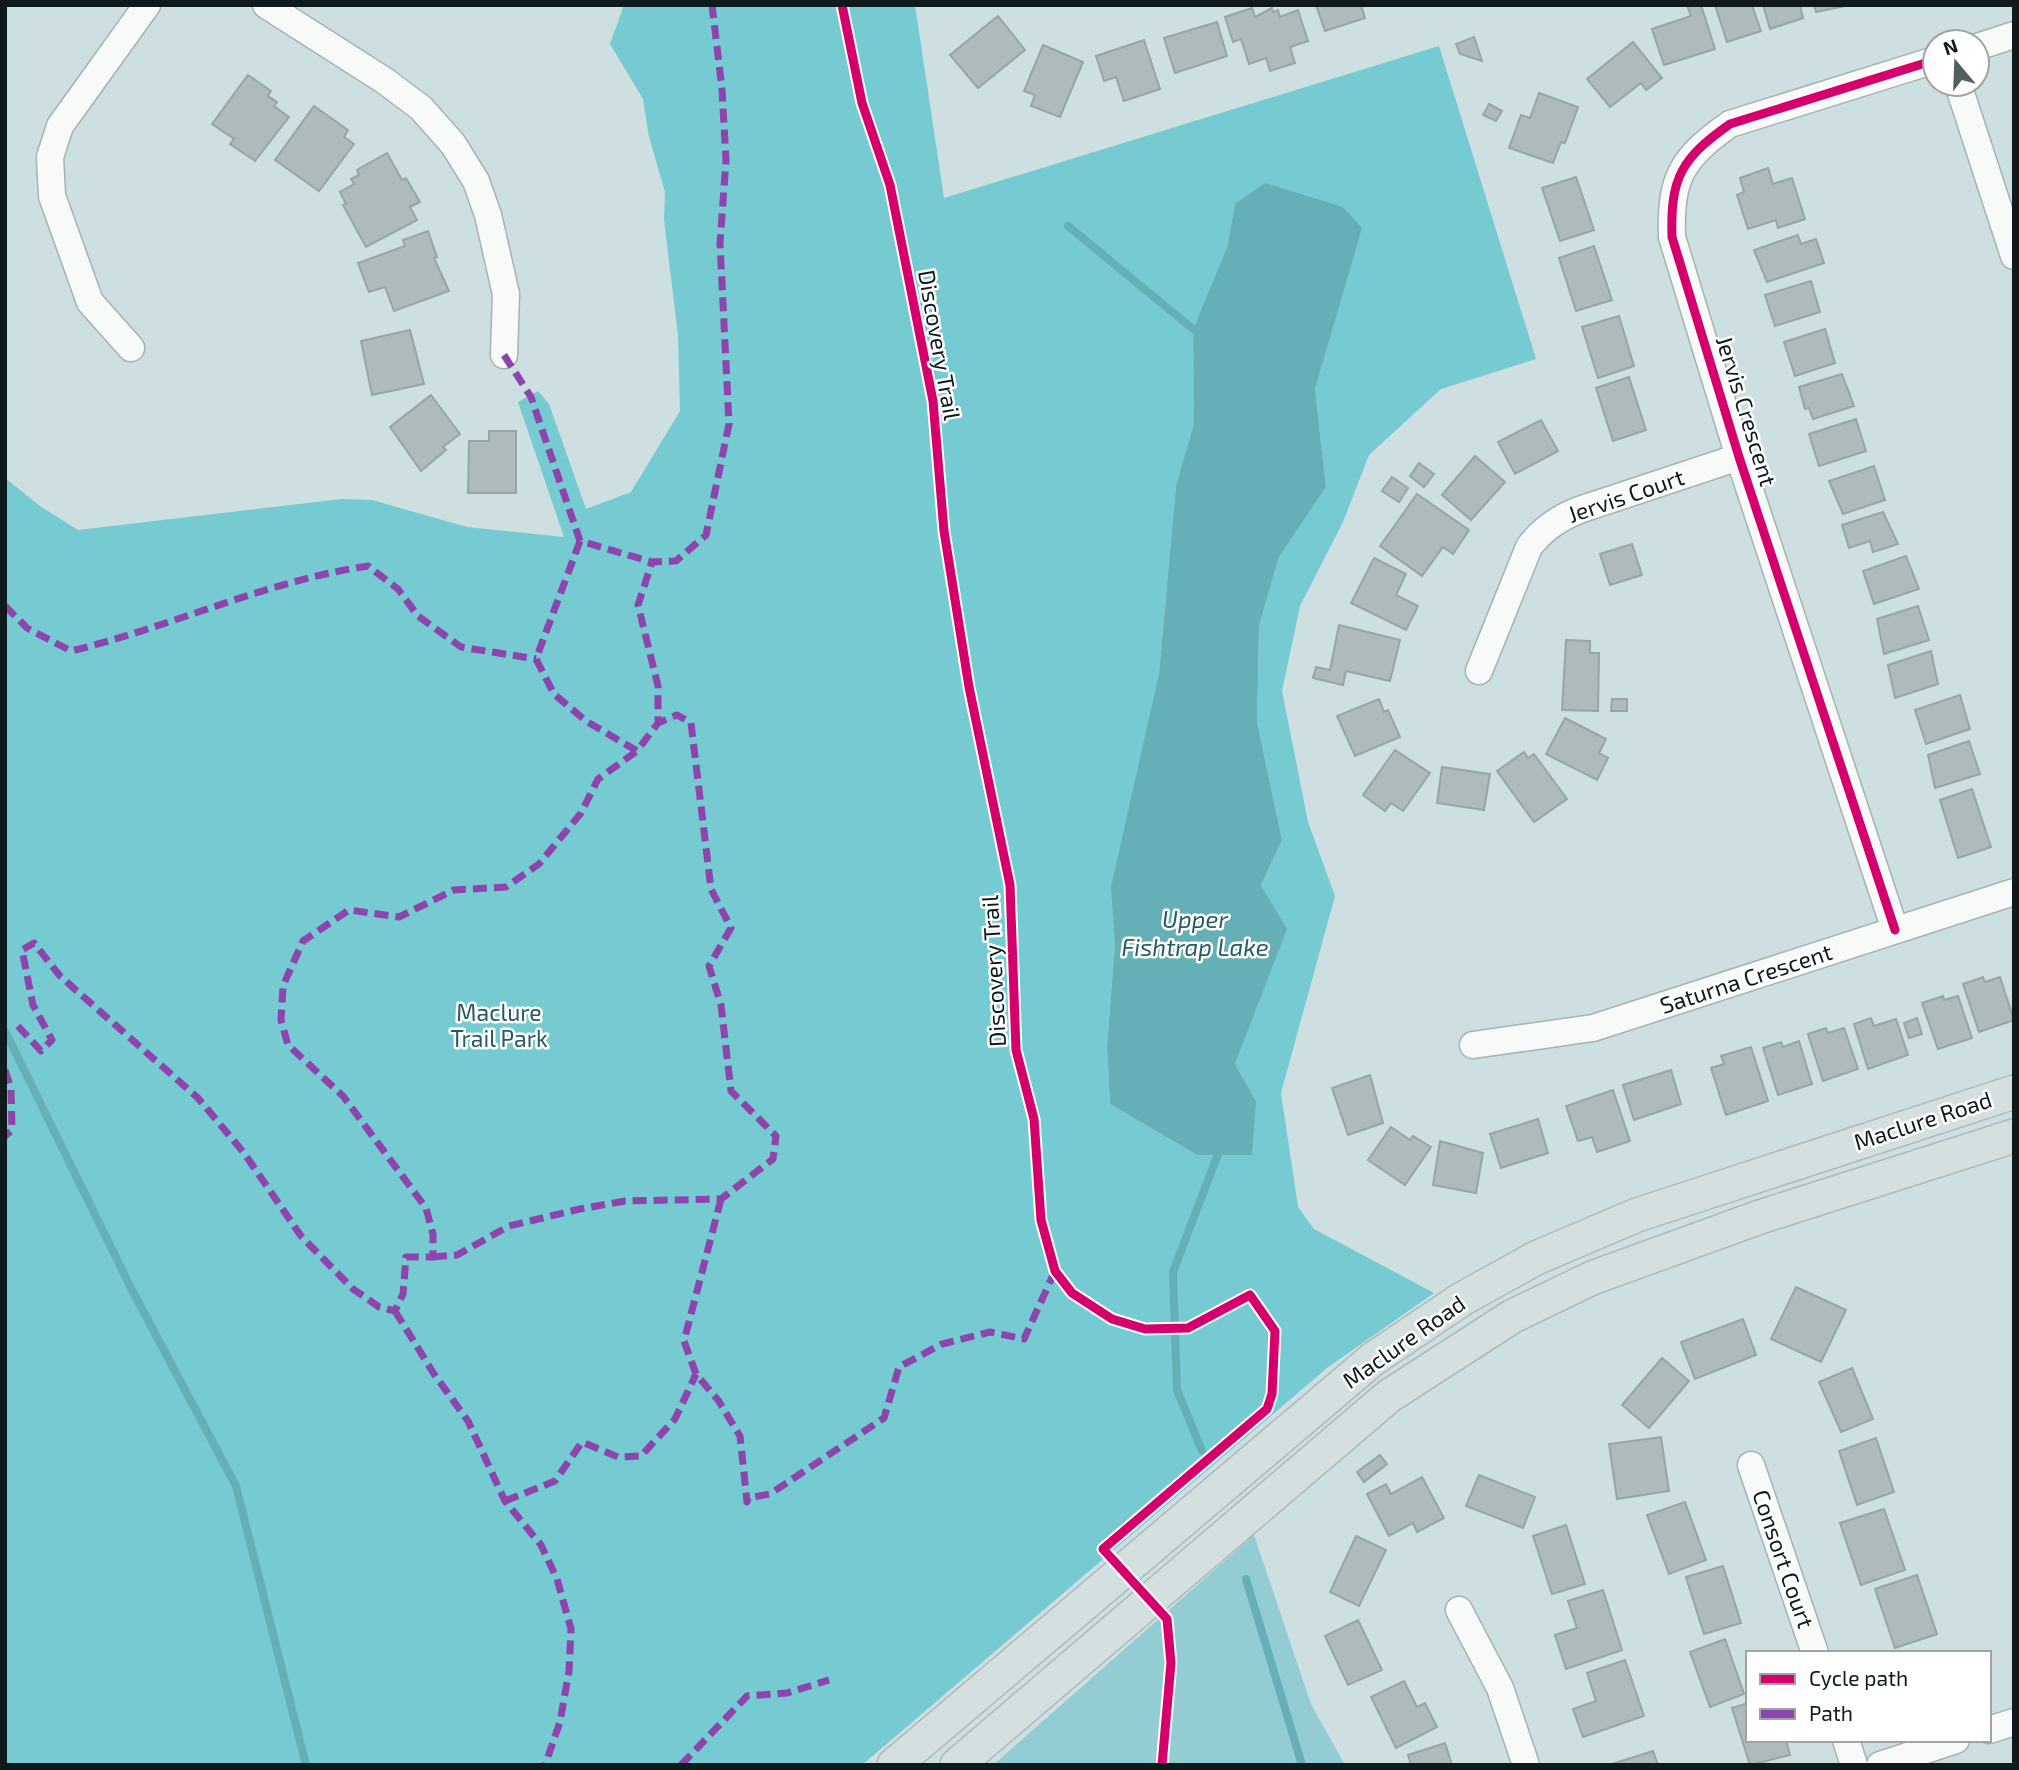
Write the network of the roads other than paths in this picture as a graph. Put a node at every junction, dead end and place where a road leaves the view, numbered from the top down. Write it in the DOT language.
graph roads {
  1 [pos="147,5"];
  2 [pos="265,5"];
  3 [pos="2014,35"];
  4 [pos="1991,42"];
  5 [pos="1921,64"];
  6 [pos="1963,98"];
  7 [pos="2014,256"];
  8 [pos="131,348"];
  9 [pos="504,355"];
  10 [pos="1740,457"];
  11 [pos="1479,671"];
  12 [pos="2014,892"];
  13 [pos="1895,930"];
  14 [pos="1473,1045"];
  15 [pos="2014,1092"];
  16 [pos="2014,1136"];
  17 [pos="1751,1465"];
  18 [pos="1459,1610"];
  19 [pos="1814,1651"];
  20 [pos="2014,1722"];
  21 [pos="1991,1729"];
  22 [pos="1847,1742"];
  23 [pos="1950,1742"];
  24 [pos="894,1765"];
  25 [pos="957,1765"];
  26 [pos="1526,1765"];
  27 [pos="1854,1765"];
  28 [pos="1880,1765"];
  1 -- 8 [label="street"];
  2 -- 9 [label="street"];
  3 -- 4 [label="street"];
  5 -- 10 [label="street, Jervis Crescent"];
  6 -- 7 [label="street"];
  10 -- 11 [label="street, Jervis Court"];
  10 -- 13 [label="street, Jervis Crescent"];
  12 -- 13 [label="street, Saturna Crescent"];
  13 -- 14 [label="street, Saturna Crescent"];
  15 -- 24 [label="main road, Maclure Road"];
  16 -- 25 [label="main road, Maclure Road"];
  17 -- 19 [label="street, Consort Court"];
  18 -- 26 [label="street"];
  20 -- 21 [label="street"];
  22 -- 27 [label="street"];
  23 -- 28 [label="street"];
}
